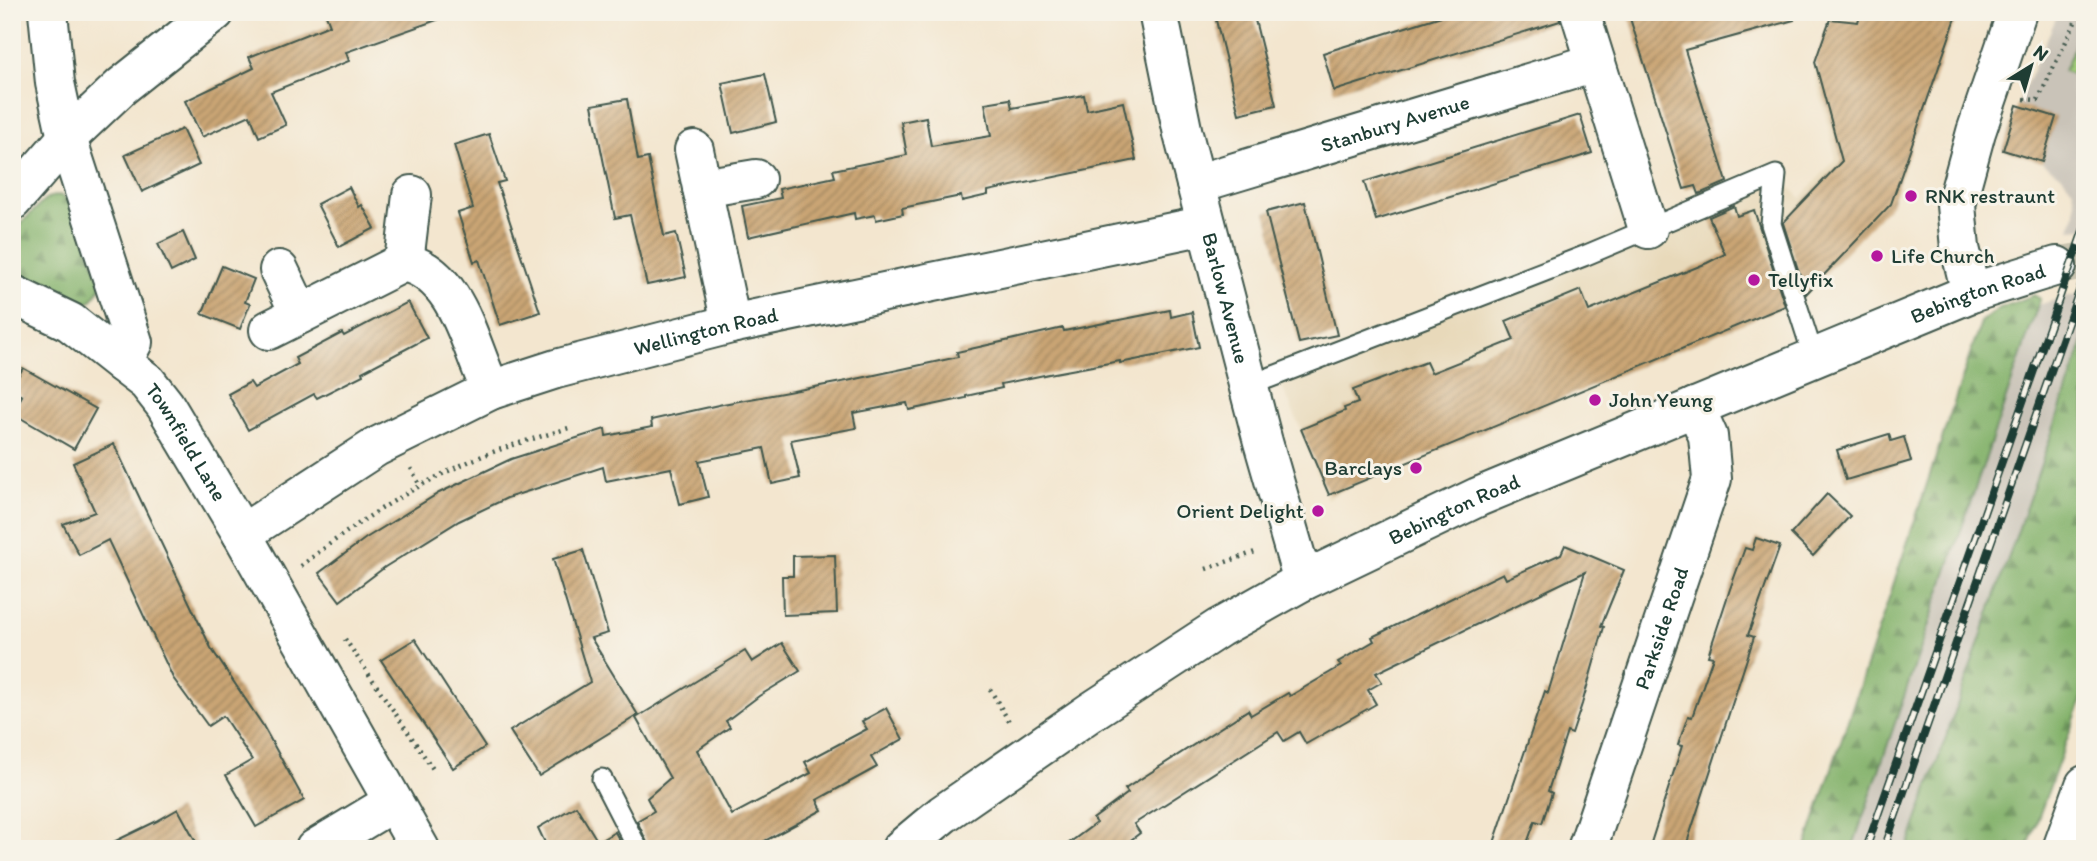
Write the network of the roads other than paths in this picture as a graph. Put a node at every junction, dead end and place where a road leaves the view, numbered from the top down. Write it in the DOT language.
graph roads {
  1 [pos="48,12"];
  2 [pos="215,12"];
  3 [pos="1158,12"];
  4 [pos="1580,12"];
  5 [pos="2017,12"];
  6 [pos="1595,63"];
  7 [pos="67,138"];
  8 [pos="694,150"];
  9 [pos="756,179"];
  10 [pos="1196,184"];
  11 [pos="702,188"];
  12 [pos="412,195"];
  13 [pos="12,201"];
  14 [pos="1206,225"];
  15 [pos="1648,229"];
  16 [pos="404,262"];
  17 [pos="2057,266"];
  18 [pos="279,271"];
  19 [pos="1971,293"];
  20 [pos="12,294"];
  21 [pos="731,324"];
  22 [pos="1814,358"];
  23 [pos="122,363"];
  24 [pos="1248,386"];
  25 [pos="491,390"];
  26 [pos="1695,407"];
  27 [pos="242,534"];
  28 [pos="1303,581"];
  29 [pos="602,779"];
  30 [pos="2085,785"];
  31 [pos="393,802"];
  32 [pos="314,849"];
  33 [pos="421,849"];
  34 [pos="638,849"];
  35 [pos="901,849"];
  36 [pos="1587,849"];
  37 [pos="2062,849"];
  1 -- 7 [label="street"];
  2 -- 7 [label="street"];
  3 -- 10 [label="street, Barlow Avenue"];
  4 -- 6 [label="street"];
  5 -- 19 [label="street"];
  6 -- 10 [label="street, Stanbury Avenue"];
  6 -- 15 [label="street"];
  7 -- 13 [label="street"];
  7 -- 23 [label="street"];
  8 -- 11 [label="street"];
  9 -- 11 [label="street"];
  10 -- 14 [label="street, Barlow Avenue"];
  11 -- 21 [label="street"];
  12 -- 16 [label="street"];
  14 -- 21 [label="street, Wellington Road"];
  14 -- 24 [label="street, Barlow Avenue"];
  15 -- 22 [label="lane"];
  15 -- 24 [label="lane"];
  16 -- 18 [label="street"];
  16 -- 25 [label="street"];
  17 -- 19 [label="street, Bebington Road"];
  19 -- 22 [label="street, Bebington Road"];
  20 -- 23 [label="street, Townfield Lane"];
  21 -- 25 [label="street, Wellington Road"];
  22 -- 26 [label="street, Bebington Road"];
  23 -- 27 [label="street, Townfield Lane"];
  24 -- 28 [label="street, Barlow Avenue"];
  25 -- 27 [label="street, Wellington Road"];
  26 -- 28 [label="street, Bebington Road"];
  26 -- 36 [label="street, Parkside Road"];
  27 -- 31 [label="street, Townfield Lane"];
  28 -- 35 [label="street, Bebington Road"];
  29 -- 34 [label="lane"];
  30 -- 37 [label="street"];
  31 -- 32 [label="street"];
  31 -- 33 [label="street, Townfield Lane"];
}
